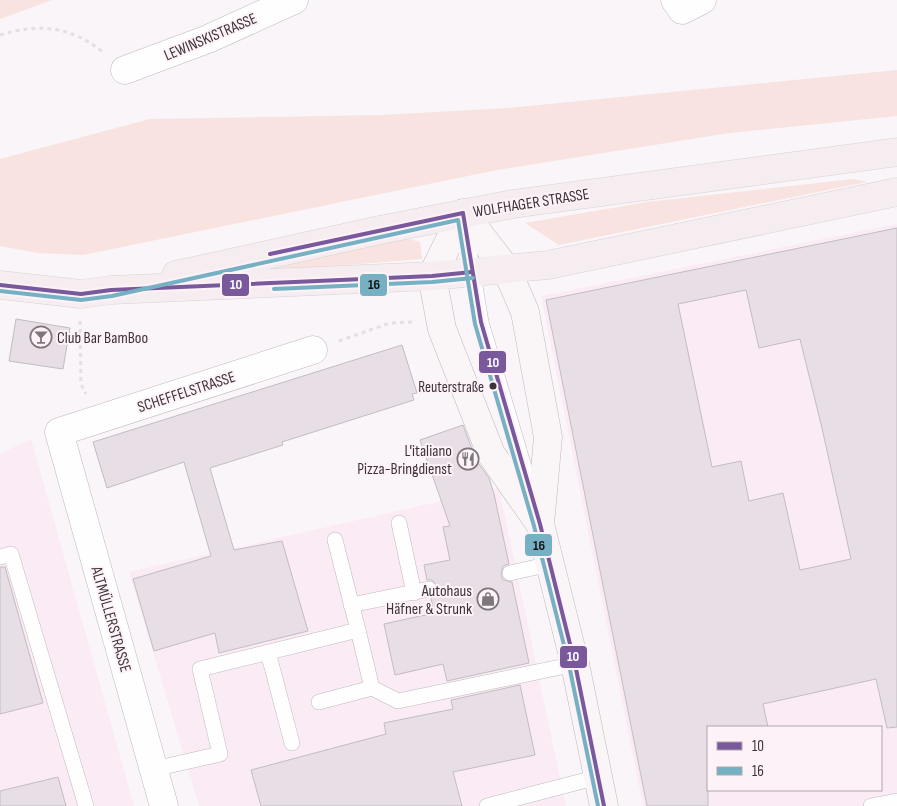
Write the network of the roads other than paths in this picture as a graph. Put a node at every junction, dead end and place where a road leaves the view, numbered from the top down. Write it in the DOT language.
graph roads {
  1 [pos="294,0"];
  2 [pos="675,0"];
  3 [pos="702,0"];
  4 [pos="125,70"];
  5 [pos="897,152"];
  6 [pos="897,192"];
  7 [pos="463,213"];
  8 [pos="507,270"];
  9 [pos="472,272"];
  10 [pos="432,276"];
  11 [pos="0,285"];
  12 [pos="112,290"];
  13 [pos="312,350"];
  14 [pos="60,432"];
  15 [pos="400,523"];
  16 [pos="540,524"];
  17 [pos="335,540"];
  18 [pos="0,557"];
  19 [pos="550,564"];
  20 [pos="510,572"];
  21 [pos="429,589"];
  22 [pos="414,593"];
  23 [pos="352,605"];
  24 [pos="358,630"];
  25 [pos="268,652"];
  26 [pos="575,664"];
  27 [pos="372,688"];
  28 [pos="319,702"];
  29 [pos="292,743"];
  30 [pos="154,769"];
  31 [pos="598,777"];
  32 [pos="897,801"];
  33 [pos="86,806"];
  34 [pos="164,806"];
  35 [pos="487,806"];
  36 [pos="604,806"];
  37 [pos="871,806"];
  1 -- 4 [label="street, LEWINSKISTRASSE"];
  2 -- 3 [label="street"];
  5 -- 7 [label="main road, WOLFHAGER STRASSE"];
  6 -- 8 [label="main road, WOLFHAGER STRASSE"];
  7 -- 8 [label="main road"];
  7 -- 9 [label="lane"];
  7 -- 10 [label="main road"];
  7 -- 12 [label="main road, WOLFHAGER STRASSE"];
  8 -- 9 [label="main road, WOLFHAGER STRASSE"];
  8 -- 16 [label="main road"];
  9 -- 10 [label="main road, WOLFHAGER STRASSE"];
  9 -- 16 [label="lane"];
  10 -- 12 [label="main road, WOLFHAGER STRASSE"];
  10 -- 16 [label="main road"];
  11 -- 12 [label="main road, WOLFHAGER STRASSE"];
  13 -- 14 [label="street, SCHEFFELSTRASSE"];
  14 -- 30 [label="street, ALTMÜLLERSTRASSE"];
  15 -- 22 [label="lane"];
  16 -- 19 [label="main road"];
  17 -- 23 [label="lane"];
  18 -- 33 [label="lane"];
  19 -- 20 [label="lane"];
  19 -- 26 [label="main road"];
  21 -- 22 [label="lane"];
  22 -- 23 [label="lane"];
  23 -- 24 [label="lane"];
  24 -- 25 [label="lane"];
  24 -- 27 [label="lane"];
  25 -- 29 [label="lane"];
  25 -- 30 [label="lane"];
  26 -- 27 [label="lane"];
  26 -- 31 [label="main road"];
  27 -- 28 [label="lane"];
  30 -- 34 [label="street, ALTMÜLLERSTRASSE"];
  31 -- 35 [label="lane"];
  31 -- 36 [label="main road"];
  32 -- 37 [label="lane"];
}
